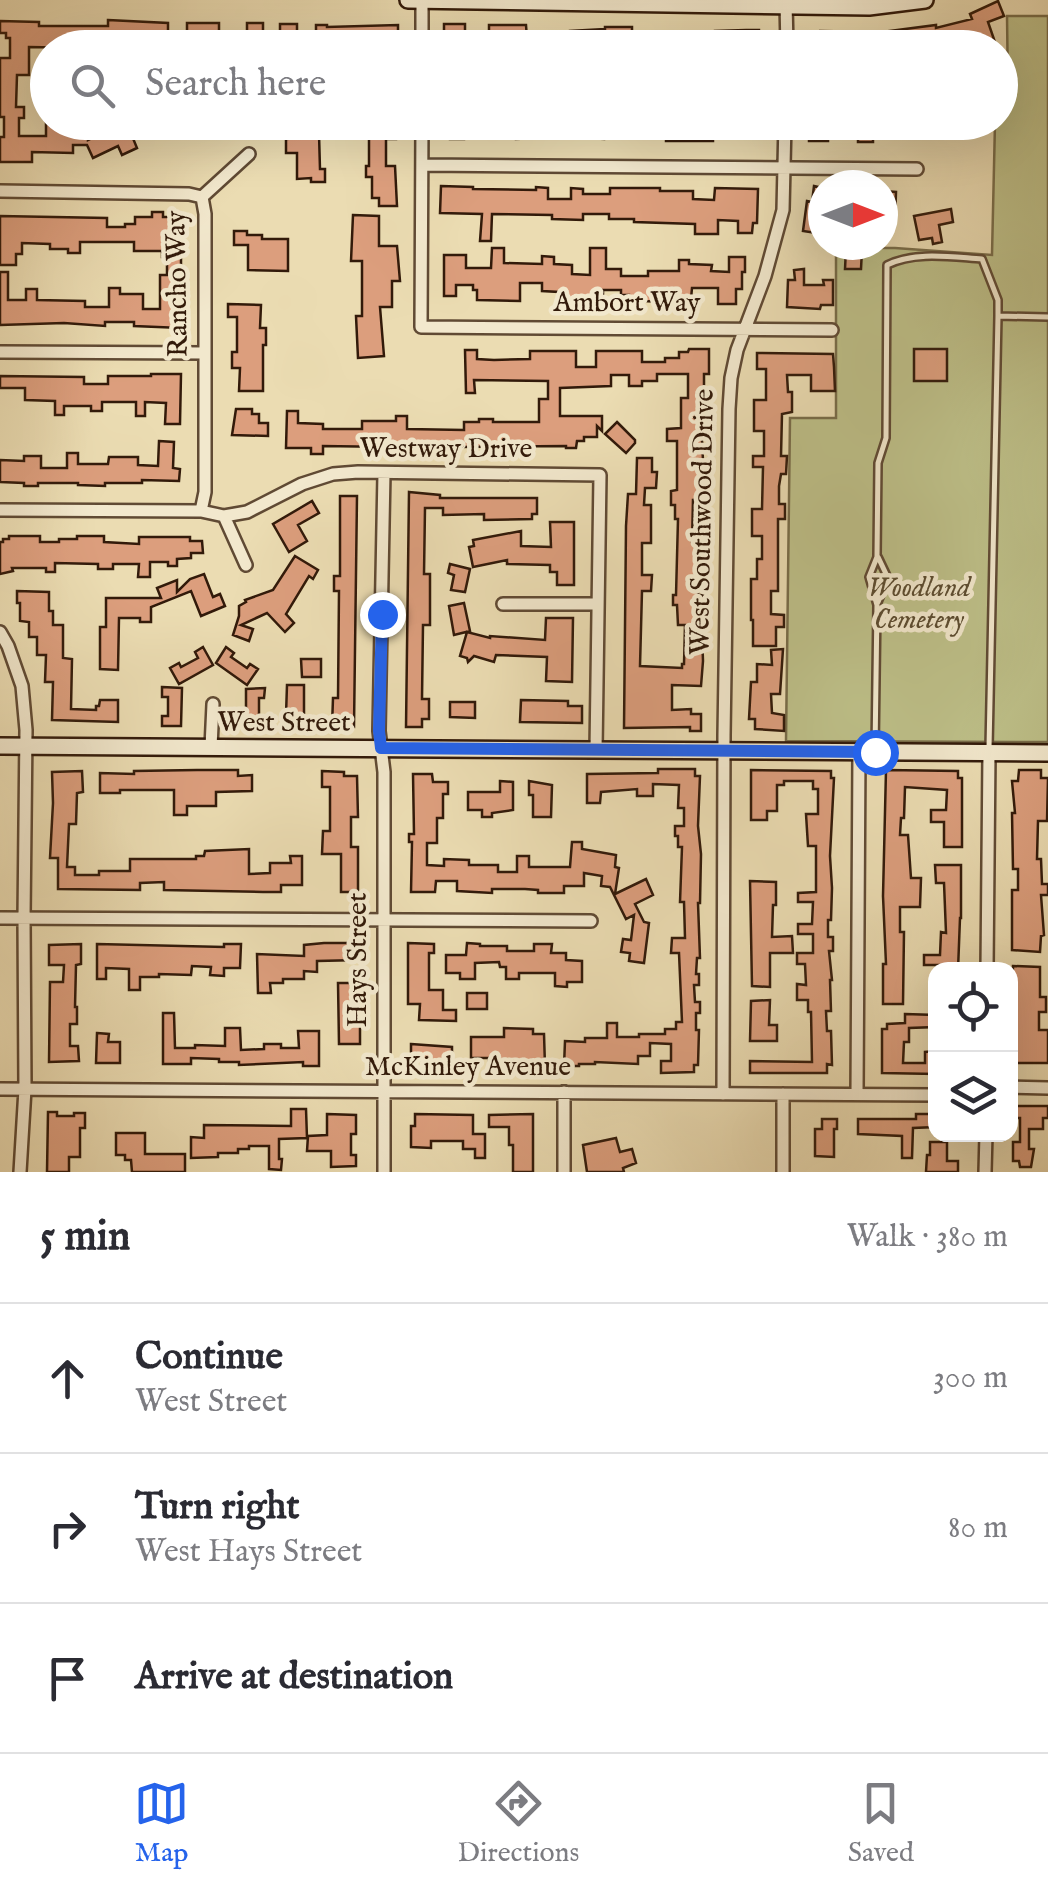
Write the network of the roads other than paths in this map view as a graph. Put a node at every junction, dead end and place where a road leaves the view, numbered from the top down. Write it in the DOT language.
graph roads {
  1 [pos="408,0"];
  2 [pos="422,0"];
  3 [pos="924,0"];
  4 [pos="786,3"];
  5 [pos="422,30"];
  6 [pos="787,30"];
  7 [pos="422,140"];
  8 [pos="785,140"];
  9 [pos="248,154"];
  10 [pos="422,165"];
  11 [pos="784,167"];
  12 [pos="917,168"];
  13 [pos="0,191"];
  14 [pos="202,197"];
  15 [pos="998,316"];
  16 [pos="1048,317"];
  17 [pos="745,329"];
  18 [pos="832,330"];
  19 [pos="0,352"];
  20 [pos="205,353"];
  21 [pos="384,473"];
  22 [pos="0,510"];
  23 [pos="201,511"];
  24 [pos="224,516"];
  25 [pos="878,557"];
  26 [pos="246,565"];
  27 [pos="503,604"];
  28 [pos="598,604"];
  29 [pos="877,605"];
  30 [pos="0,632"];
  31 [pos="213,704"];
  32 [pos="0,746"];
  33 [pos="26,746"];
  34 [pos="211,747"];
  35 [pos="381,748"];
  36 [pos="596,750"];
  37 [pos="724,750"];
  38 [pos="867,752"];
  39 [pos="989,753"];
  40 [pos="1048,753"];
  41 [pos="0,918"];
  42 [pos="24,918"];
  43 [pos="382,920"];
  44 [pos="591,921"];
  45 [pos="987,962"];
  46 [pos="1018,1087"];
  47 [pos="1048,1088"];
  48 [pos="0,1089"];
  49 [pos="25,1089"];
  50 [pos="384,1092"];
  51 [pos="564,1092"];
  52 [pos="723,1094"];
  53 [pos="783,1094"];
  54 [pos="856,1094"];
  55 [pos="928,1095"];
  56 [pos="986,1142"];
  57 [pos="20,1172"];
  58 [pos="384,1172"];
  59 [pos="564,1172"];
  60 [pos="782,1172"];
  61 [pos="985,1172"];
  1 -- 2 [label="main road"];
  2 -- 4 [label="main road"];
  2 -- 5 [label="street"];
  3 -- 4 [label="main road"];
  4 -- 6 [label="street"];
  7 -- 10 [label="street"];
  8 -- 11 [label="street, West Southwood Drive"];
  9 -- 14 [label="street"];
  10 -- 11 [label="street"];
  10 -- 17 [label="street, Ambort Way"];
  11 -- 12 [label="street"];
  11 -- 17 [label="street, West Southwood Drive"];
  13 -- 14 [label="street, Rancho Way"];
  14 -- 20 [label="street, Rancho Way"];
  15 -- 16 [label="lane"];
  15 -- 25 [label="lane"];
  15 -- 39 [label="lane"];
  17 -- 18 [label="street, Ambort Way"];
  17 -- 37 [label="street, West Southwood Drive"];
  19 -- 20 [label="street"];
  20 -- 23 [label="street, Rancho Way"];
  21 -- 24 [label="street, Westway Drive"];
  21 -- 28 [label="street, Westway Drive"];
  21 -- 35 [label="street, Hays Street"];
  22 -- 23 [label="street"];
  23 -- 24 [label="street"];
  24 -- 26 [label="street"];
  25 -- 29 [label="lane"];
  25 -- 29 [label="lane"];
  27 -- 28 [label="street"];
  28 -- 36 [label="street"];
  29 -- 38 [label="lane"];
  30 -- 33 [label="street"];
  31 -- 34 [label="street"];
  32 -- 33 [label="main road, West Street"];
  33 -- 34 [label="main road, West Street"];
  33 -- 42 [label="street"];
  34 -- 35 [label="main road, West Street"];
  35 -- 36 [label="main road, West Street"];
  35 -- 43 [label="street, Hays Street"];
  36 -- 37 [label="main road, West Street"];
  37 -- 38 [label="main road, West Street"];
  37 -- 52 [label="street, West Southwood Drive"];
  38 -- 39 [label="main road, West Street"];
  38 -- 54 [label="street"];
  39 -- 40 [label="main road, West Street"];
  39 -- 45 [label="street"];
  41 -- 42 [label="street"];
  42 -- 43 [label="street"];
  42 -- 49 [label="street"];
  43 -- 44 [label="street"];
  43 -- 50 [label="street, Hays Street"];
  46 -- 47 [label="street"];
  48 -- 49 [label="street, McKinley Avenue"];
  49 -- 50 [label="street, McKinley Avenue"];
  49 -- 57 [label="street"];
  50 -- 51 [label="street, McKinley Avenue"];
  50 -- 58 [label="street, Hays Street"];
  51 -- 52 [label="street, McKinley Avenue"];
  51 -- 59 [label="street"];
  52 -- 53 [label="street, McKinley Avenue"];
  53 -- 54 [label="street, McKinley Avenue"];
  53 -- 60 [label="street"];
  54 -- 55 [label="street, McKinley Avenue"];
  56 -- 61 [label="street"];
}
